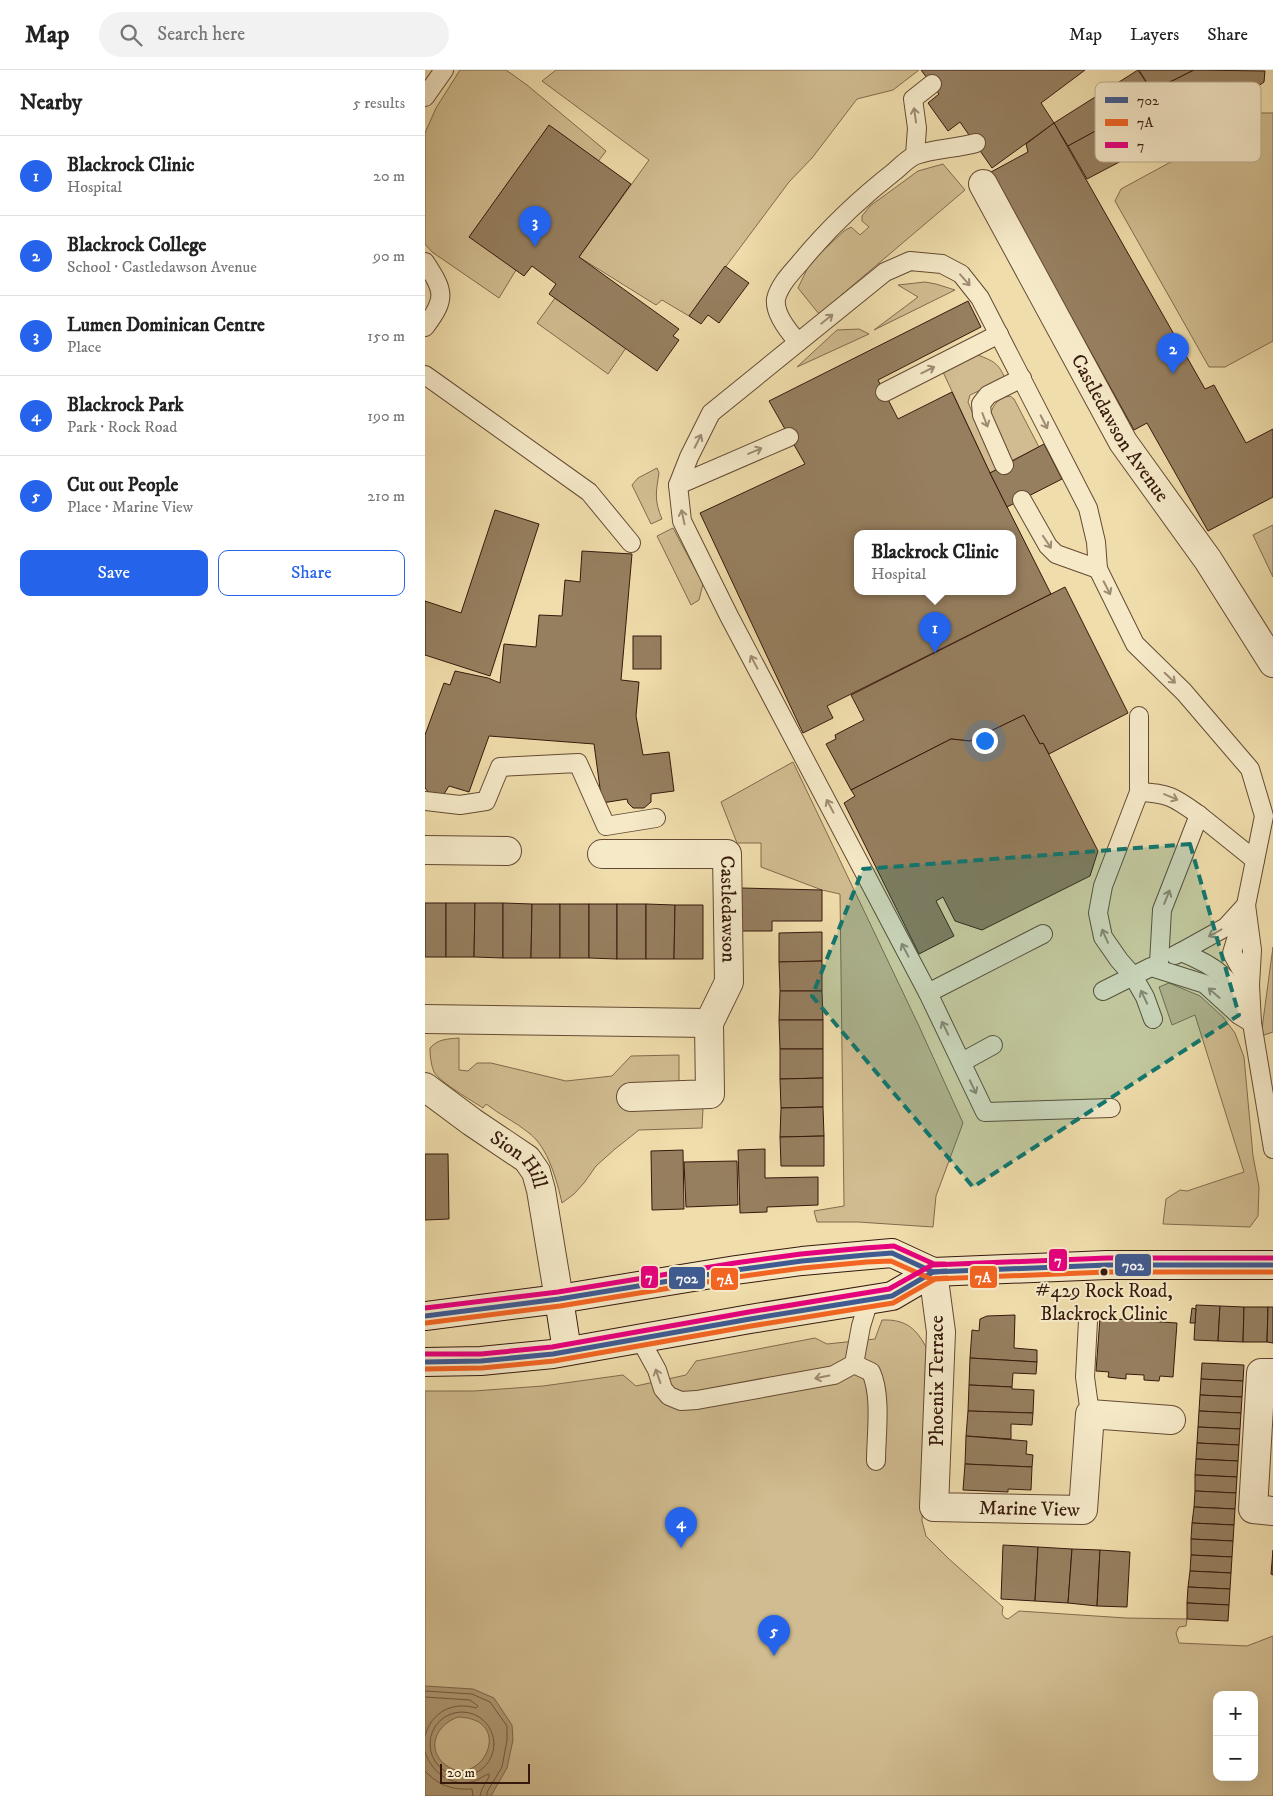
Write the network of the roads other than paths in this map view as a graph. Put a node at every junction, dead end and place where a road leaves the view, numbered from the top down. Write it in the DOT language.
graph roads {
  1 [pos="445,70"];
  2 [pos="932,84"];
  3 [pos="425,97"];
  4 [pos="976,143"];
  5 [pos="915,155"];
  6 [pos="983,184"];
  7 [pos="425,262"];
  8 [pos="425,327"];
  9 [pos="999,334"];
  10 [pos="798,342"];
  11 [pos="425,375"];
  12 [pos="1022,378"];
  13 [pos="885,392"];
  14 [pos="789,437"];
  15 [pos="1004,465"];
  16 [pos="678,485"];
  17 [pos="1022,500"];
  18 [pos="631,543"];
  19 [pos="1098,569"];
  20 [pos="1273,663"];
  21 [pos="1139,716"];
  22 [pos="1139,792"];
  23 [pos="425,801"];
  24 [pos="1199,815"];
  25 [pos="656,818"];
  26 [pos="425,850"];
  27 [pos="507,851"];
  28 [pos="602,854"];
  29 [pos="1255,860"];
  30 [pos="1246,905"];
  31 [pos="1043,934"];
  32 [pos="1181,952"];
  33 [pos="1155,965"];
  34 [pos="1133,976"];
  35 [pos="1103,991"];
  36 [pos="928,993"];
  37 [pos="425,1019"];
  38 [pos="1153,1019"];
  39 [pos="1245,1019"];
  40 [pos="709,1023"];
  41 [pos="993,1045"];
  42 [pos="961,1062"];
  43 [pos="425,1087"];
  44 [pos="631,1097"];
  45 [pos="1111,1108"];
  46 [pos="1273,1149"];
  47 [pos="1273,1260"];
  48 [pos="933,1272"];
  49 [pos="559,1300"];
  50 [pos="869,1300"];
  51 [pos="425,1316"];
  52 [pos="1088,1321"];
  53 [pos="640,1339"];
  54 [pos="567,1351"];
  55 [pos="425,1362"];
  56 [pos="854,1364"];
  57 [pos="1273,1374"];
  58 [pos="1090,1414"];
  59 [pos="1171,1420"];
  60 [pos="876,1461"];
  61 [pos="935,1491"];
  62 [pos="1273,1511"];
  1 -- 3 [label="lane"];
  5 -- 2 [label="lane, one-way"];
  4 -- 5 [label="lane"];
  5 -- 10 [label="lane"];
  6 -- 20 [label="street, Castledawson Avenue"];
  7 -- 8 [label="lane"];
  10 -- 9 [label="lane, one-way"];
  9 -- 12 [label="lane"];
  13 -- 9 [label="lane, one-way"];
  16 -- 10 [label="lane, one-way"];
  11 -- 18 [label="lane"];
  12 -- 15 [label="lane, one-way"];
  12 -- 19 [label="lane, one-way"];
  16 -- 14 [label="lane, one-way"];
  36 -- 16 [label="lane, one-way"];
  17 -- 19 [label="lane, one-way"];
  19 -- 29 [label="lane, one-way"];
  21 -- 22 [label="lane"];
  22 -- 24 [label="lane, one-way"];
  34 -- 22 [label="lane, one-way"];
  23 -- 25 [label="lane"];
  24 -- 29 [label="lane"];
  33 -- 24 [label="lane, one-way"];
  26 -- 27 [label="street"];
  28 -- 40 [label="street, Castledawson"];
  29 -- 30 [label="lane"];
  30 -- 32 [label="lane, one-way"];
  30 -- 39 [label="lane"];
  31 -- 36 [label="lane"];
  32 -- 33 [label="lane"];
  32 -- 39 [label="lane"];
  33 -- 34 [label="lane"];
  39 -- 33 [label="lane, one-way"];
  34 -- 35 [label="lane"];
  38 -- 34 [label="lane, one-way"];
  42 -- 36 [label="lane, one-way"];
  37 -- 40 [label="street"];
  39 -- 46 [label="lane"];
  40 -- 44 [label="street, Castledawson"];
  41 -- 42 [label="lane"];
  42 -- 45 [label="lane, one-way"];
  43 -- 49 [label="street, Sion Hill"];
  47 -- 48 [label="street"];
  48 -- 49 [label="street"];
  48 -- 50 [label="street"];
  48 -- 61 [label="street, Phoenix Terrace"];
  49 -- 51 [label="street"];
  49 -- 54 [label="street, Sion Hill"];
  50 -- 53 [label="street"];
  50 -- 56 [label="lane"];
  52 -- 58 [label="lane"];
  53 -- 54 [label="street"];
  56 -- 53 [label="lane, one-way"];
  54 -- 55 [label="street"];
  56 -- 60 [label="lane"];
  57 -- 62 [label="street"];
  58 -- 59 [label="street"];
  58 -- 61 [label="street, Marine View"];
}
